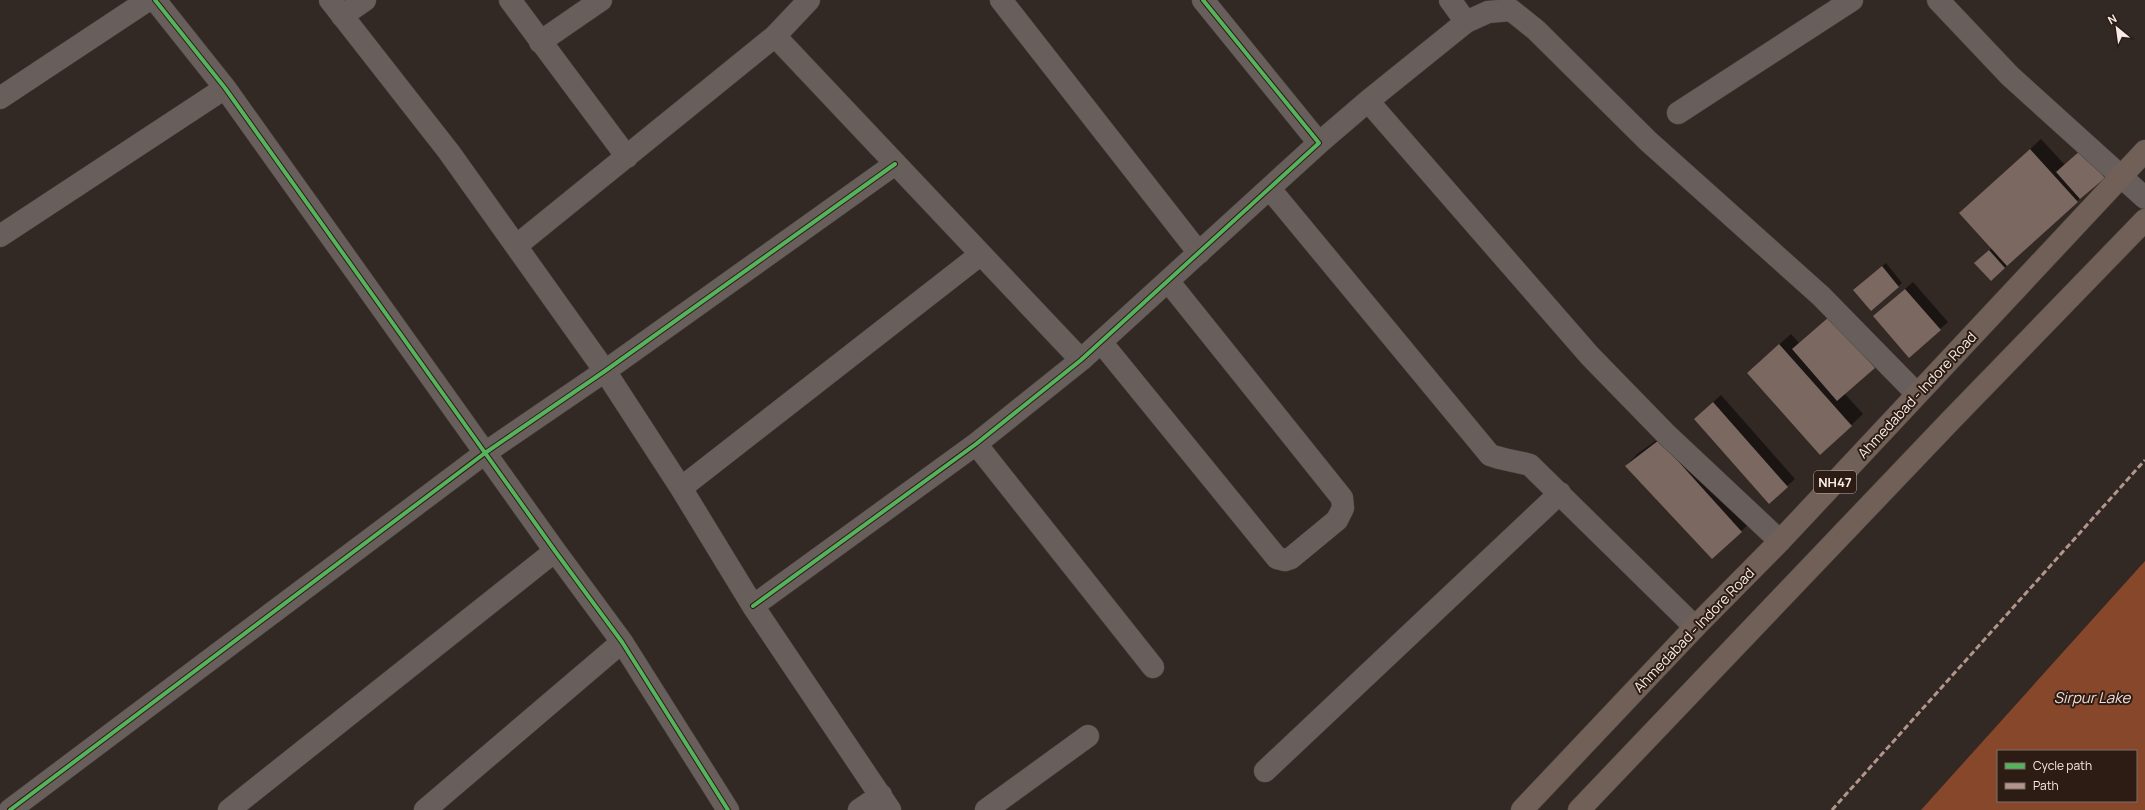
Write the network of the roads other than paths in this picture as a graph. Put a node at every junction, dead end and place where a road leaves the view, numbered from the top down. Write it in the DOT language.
graph roads {
  1 [pos="148,0"];
  2 [pos="155,0"];
  3 [pos="365,0"];
  4 [pos="510,0"];
  5 [pos="601,0"];
  6 [pos="809,0"];
  7 [pos="1000,0"];
  8 [pos="1203,0"];
  9 [pos="1450,0"];
  10 [pos="1852,0"];
  11 [pos="1938,0"];
  12 [pos="336,8"];
  13 [pos="1466,22"];
  14 [pos="775,36"];
  15 [pos="540,42"];
  16 [pos="225,88"];
  17 [pos="0,98"];
  18 [pos="1368,101"];
  19 [pos="1678,114"];
  20 [pos="1319,143"];
  21 [pos="2145,152"];
  22 [pos="627,157"];
  23 [pos="895,164"];
  24 [pos="2121,177"];
  25 [pos="1270,189"];
  26 [pos="2145,198"];
  27 [pos="2145,220"];
  28 [pos="0,236"];
  29 [pos="516,246"];
  30 [pos="1199,253"];
  31 [pos="981,254"];
  32 [pos="1168,281"];
  33 [pos="1101,342"];
  34 [pos="1081,360"];
  35 [pos="605,371"];
  36 [pos="1917,394"];
  37 [pos="976,444"];
  38 [pos="485,453"];
  39 [pos="681,488"];
  40 [pos="1560,493"];
  41 [pos="1780,541"];
  42 [pos="555,551"];
  43 [pos="753,606"];
  44 [pos="1695,627"];
  45 [pos="622,642"];
  46 [pos="1153,667"];
  47 [pos="1088,736"];
  48 [pos="1265,771"];
  49 [pos="886,803"];
  50 [pos="10,810"];
  51 [pos="229,810"];
  52 [pos="425,810"];
  53 [pos="728,810"];
  54 [pos="859,810"];
  55 [pos="986,810"];
  56 [pos="1522,810"];
  57 [pos="1579,810"];
  1 -- 17 [label="street"];
  2 -- 16 [label="street"];
  3 -- 12 [label="street"];
  4 -- 15 [label="street"];
  5 -- 15 [label="street"];
  6 -- 14 [label="street"];
  7 -- 30 [label="street"];
  8 -- 20 [label="street"];
  9 -- 13 [label="street"];
  10 -- 19 [label="street"];
  11 -- 24 [label="street"];
  12 -- 29 [label="street"];
  13 -- 18 [label="street"];
  13 -- 36 [label="street"];
  14 -- 22 [label="street"];
  14 -- 23 [label="street"];
  15 -- 22 [label="street"];
  16 -- 28 [label="street"];
  16 -- 38 [label="street"];
  18 -- 20 [label="street"];
  18 -- 41 [label="street"];
  20 -- 25 [label="street"];
  21 -- 24 [label="highway, Ahmedabad - Indore Road / NH47"];
  22 -- 29 [label="street"];
  23 -- 31 [label="street"];
  23 -- 35 [label="street"];
  24 -- 26 [label="street"];
  24 -- 36 [label="highway, Ahmedabad - Indore Road / NH47"];
  25 -- 30 [label="street"];
  25 -- 40 [label="street"];
  27 -- 57 [label="highway, NH47"];
  29 -- 35 [label="street"];
  30 -- 32 [label="street"];
  31 -- 34 [label="street"];
  31 -- 39 [label="street"];
  32 -- 33 [label="street"];
  32 -- 33 [label="street"];
  33 -- 34 [label="street"];
  34 -- 37 [label="street"];
  35 -- 38 [label="street"];
  35 -- 39 [label="street"];
  36 -- 41 [label="highway, Ahmedabad - Indore Road / NH47"];
  37 -- 43 [label="street"];
  37 -- 46 [label="street"];
  38 -- 42 [label="street"];
  38 -- 50 [label="street"];
  39 -- 43 [label="street"];
  40 -- 44 [label="street"];
  40 -- 48 [label="street"];
  41 -- 44 [label="highway, Ahmedabad - Indore Road / NH47"];
  42 -- 45 [label="street"];
  42 -- 51 [label="street"];
  43 -- 49 [label="street"];
  44 -- 56 [label="highway, Ahmedabad - Indore Road / NH47"];
  45 -- 52 [label="street"];
  45 -- 53 [label="street"];
  47 -- 55 [label="street"];
  49 -- 54 [label="street"];
}
